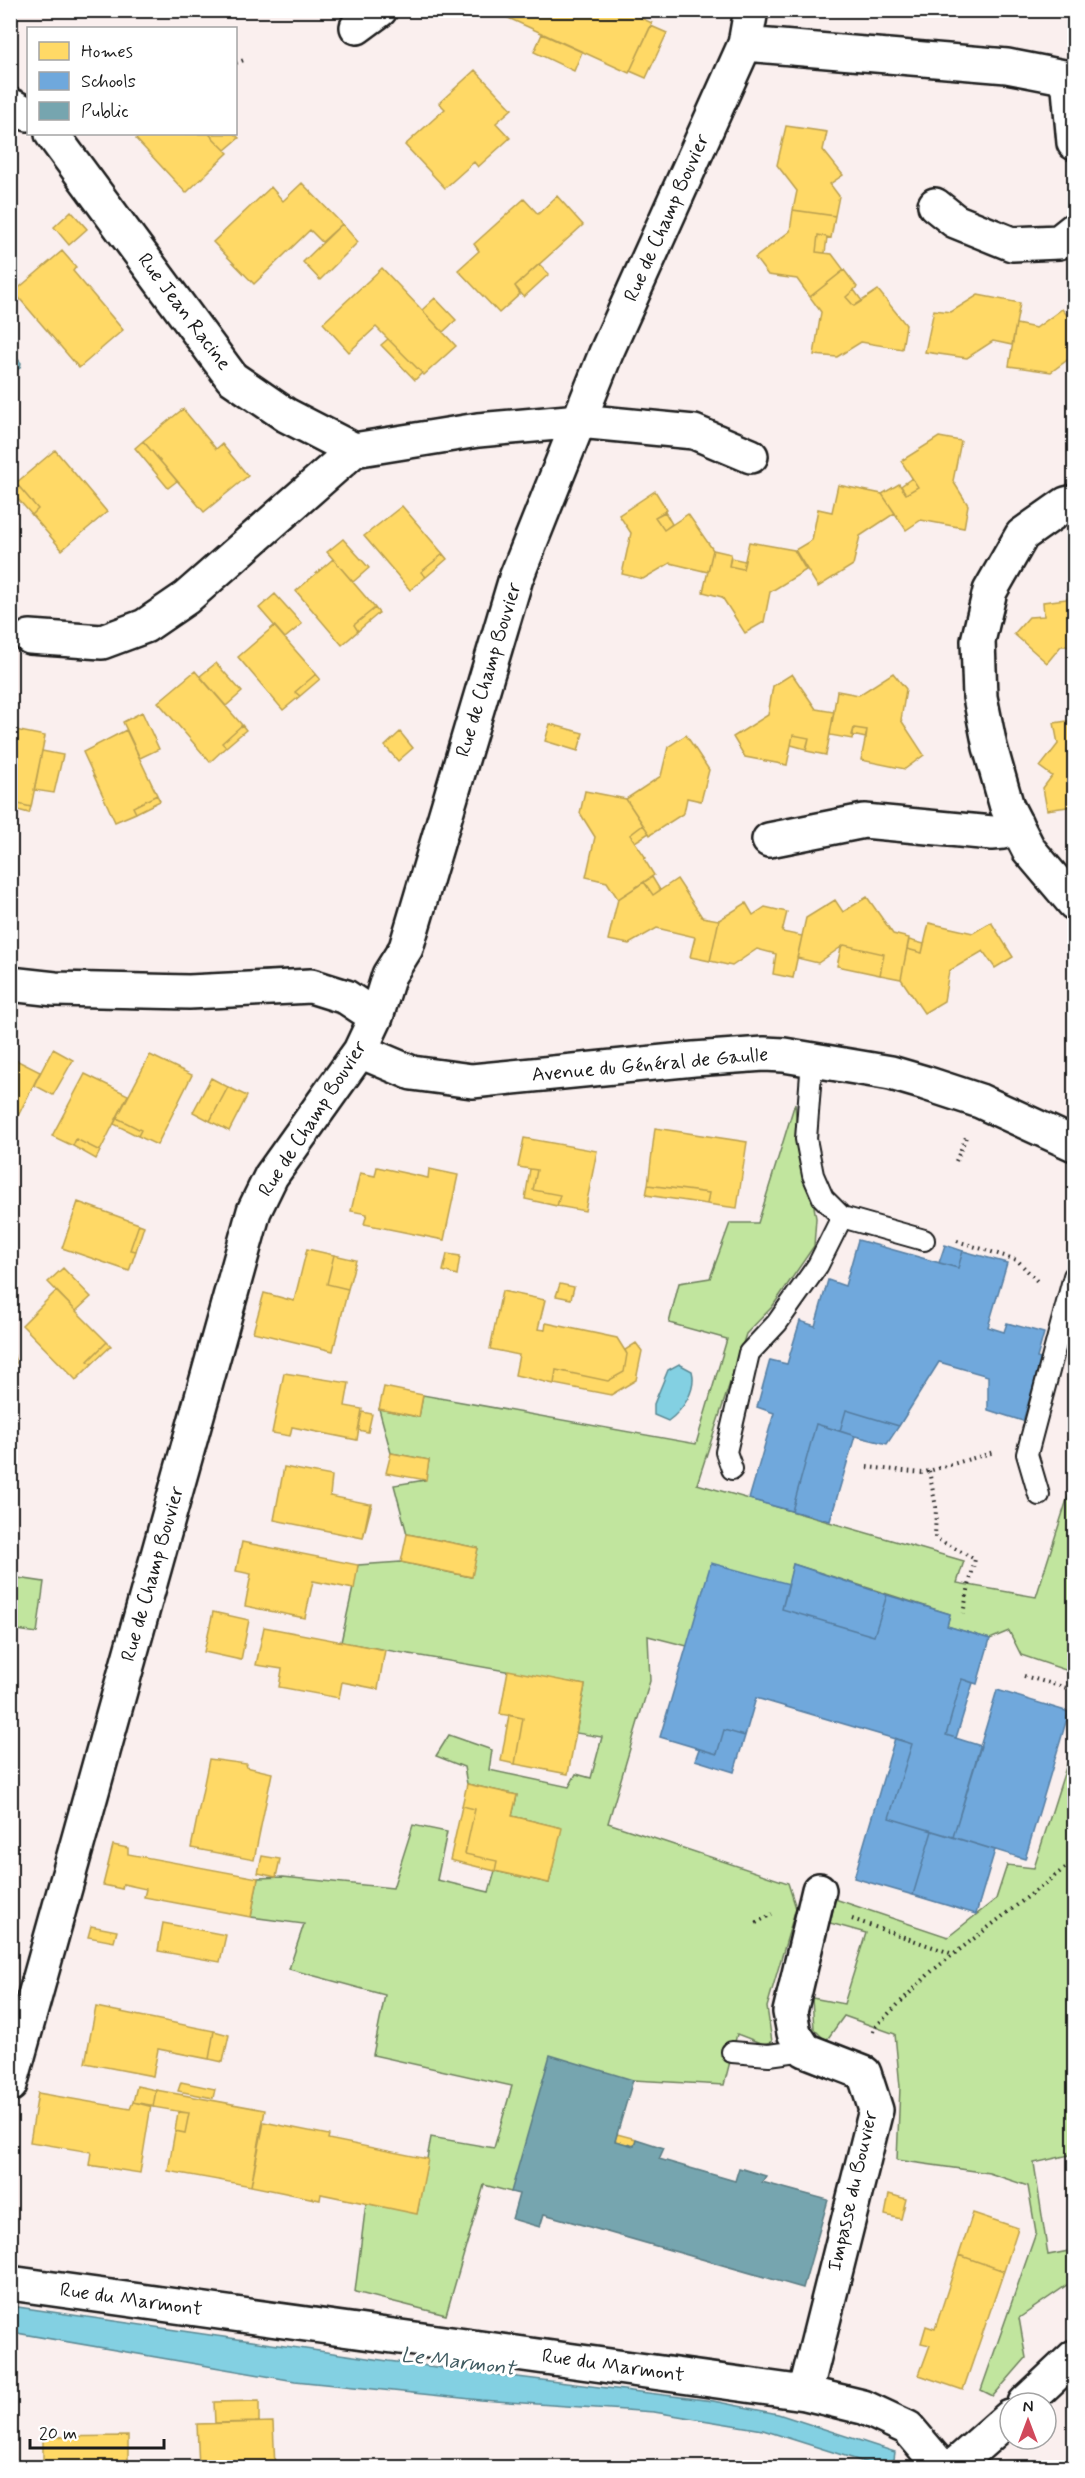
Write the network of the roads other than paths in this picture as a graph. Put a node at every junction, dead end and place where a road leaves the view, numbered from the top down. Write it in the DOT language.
graph roads {
  1 [pos="751,10"];
  2 [pos="745,44"];
  3 [pos="1071,78"];
  4 [pos="10,105"];
  5 [pos="27,114"];
  6 [pos="53,135"];
  7 [pos="1074,142"];
  8 [pos="935,205"];
  9 [pos="1074,230"];
  10 [pos="579,421"];
  11 [pos="354,450"];
  12 [pos="751,456"];
  13 [pos="1074,502"];
  14 [pos="30,637"];
  15 [pos="1016,824"];
  16 [pos="769,840"];
  17 [pos="1064,868"];
  18 [pos="1074,903"];
  19 [pos="10,984"];
  20 [pos="376,1017"];
  21 [pos="360,1051"];
  22 [pos="812,1060"];
  23 [pos="1074,1144"];
  24 [pos="842,1217"];
  25 [pos="924,1239"];
  26 [pos="1074,1276"];
  27 [pos="732,1469"];
  28 [pos="1039,1495"];
  29 [pos="817,1898"];
  30 [pos="805,2050"];
  31 [pos="732,2052"];
  32 [pos="10,2085"];
  33 [pos="10,2283"];
  34 [pos="1074,2357"];
  35 [pos="1038,2391"];
  36 [pos="805,2392"];
  37 [pos="998,2428"];
  38 [pos="942,2468"];
  39 [pos="952,2468"];
  1 -- 2 [label="street, Rue de Champ Bouvier"];
  2 -- 3 [label="street"];
  2 -- 10 [label="street, Rue de Champ Bouvier"];
  3 -- 7 [label="street"];
  4 -- 5 [label="street"];
  6 -- 11 [label="street, Rue Jean Racine"];
  8 -- 9 [label="street"];
  10 -- 11 [label="street"];
  10 -- 12 [label="street"];
  10 -- 20 [label="street, Rue de Champ Bouvier"];
  11 -- 14 [label="street"];
  13 -- 15 [label="street"];
  15 -- 16 [label="street"];
  15 -- 17 [label="street"];
  17 -- 18 [label="street"];
  19 -- 20 [label="street"];
  20 -- 21 [label="street, Rue de Champ Bouvier"];
  21 -- 22 [label="street, Avenue du Général de Gaulle"];
  21 -- 32 [label="street, Rue de Champ Bouvier"];
  22 -- 23 [label="street, Avenue du Général de Gaulle"];
  22 -- 24 [label="lane"];
  24 -- 25 [label="lane"];
  24 -- 27 [label="lane"];
  26 -- 28 [label="lane"];
  29 -- 30 [label="street"];
  30 -- 31 [label="lane"];
  30 -- 36 [label="street, Impasse du Bouvier"];
  33 -- 36 [label="street, Rue du Marmont"];
  34 -- 35 [label="street"];
  36 -- 38 [label="street, Rue du Marmont"];
  37 -- 39 [label="street"];
}
